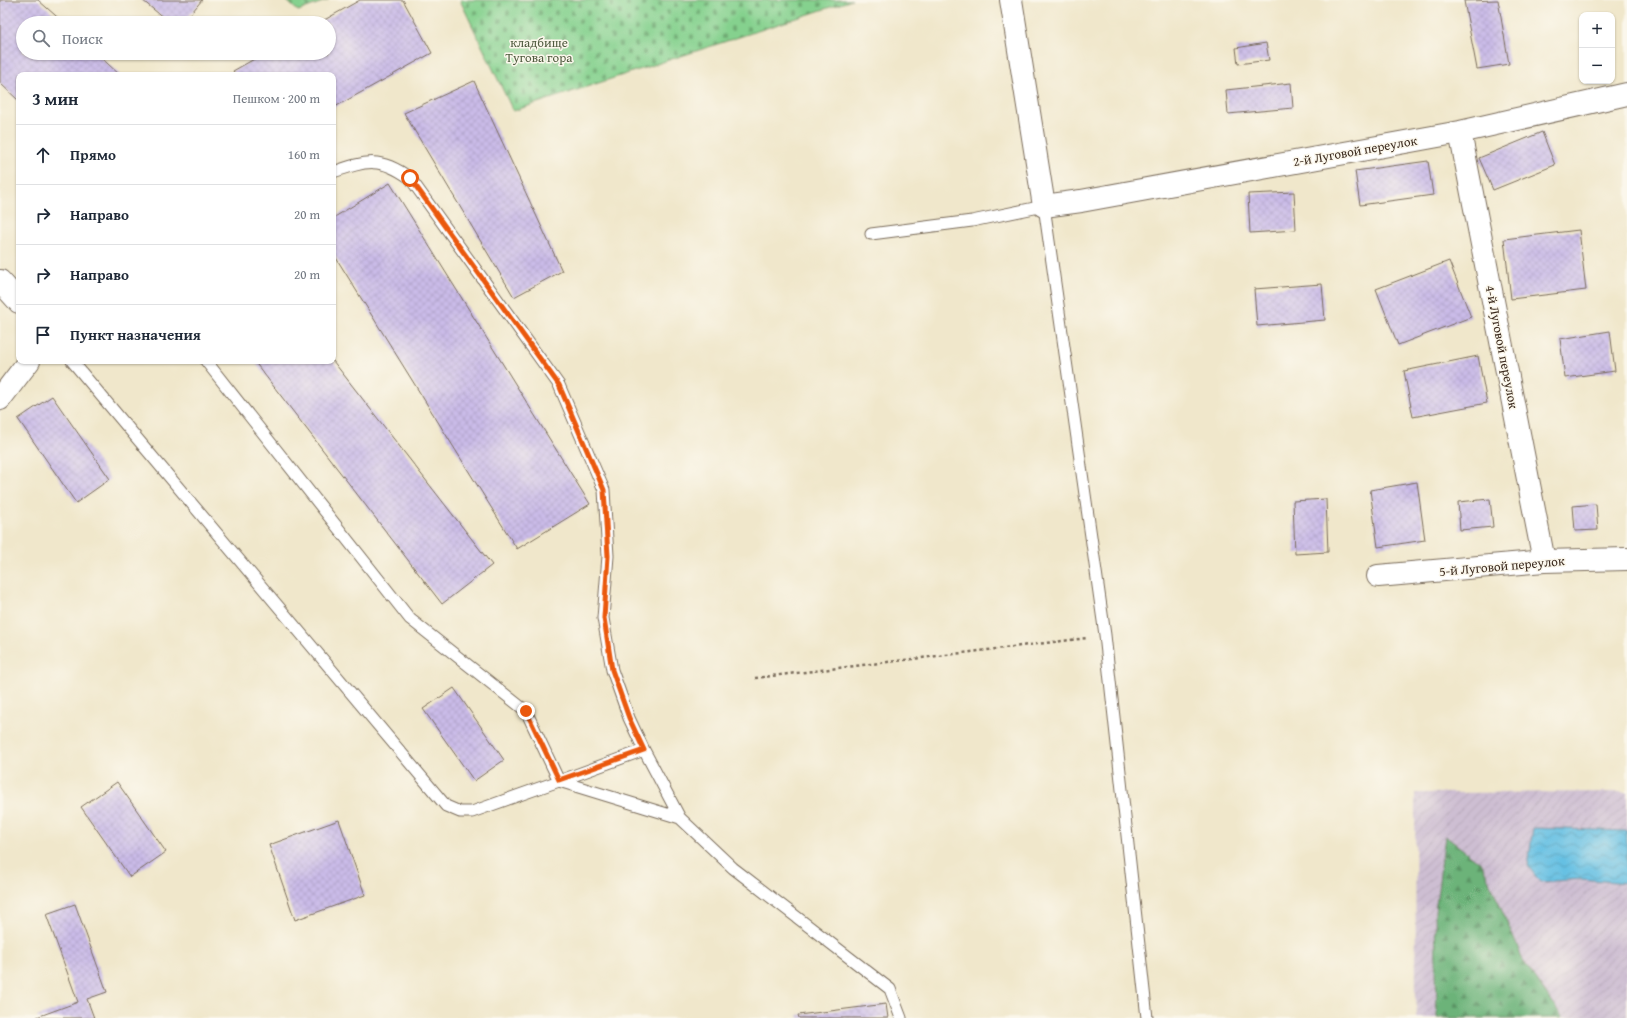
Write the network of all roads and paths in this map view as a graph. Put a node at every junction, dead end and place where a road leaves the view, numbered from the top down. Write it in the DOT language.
graph roads {
  1 [pos="1011,0"];
  2 [pos="1627,94"];
  3 [pos="1460,132"];
  4 [pos="336,171"];
  5 [pos="1044,206"];
  6 [pos="871,234"];
  7 [pos="0,281"];
  8 [pos="16,299"];
  9 [pos="27,364"];
  10 [pos="75,364"];
  11 [pos="208,364"];
  12 [pos="0,399"];
  13 [pos="1627,559"];
  14 [pos="1544,561"];
  15 [pos="1378,576"];
  16 [pos="1105,635"];
  17 [pos="755,678"];
  18 [pos="644,750"];
  19 [pos="559,780"];
  20 [pos="680,818"];
  21 [pos="901,1018"];
  22 [pos="1147,1018"];
  1 -- 5 [label="street"];
  2 -- 3 [label="street, 2-й Луговой переулок"];
  3 -- 5 [label="street, 2-й Луговой переулок"];
  3 -- 14 [label="street, 4-й Луговой переулок"];
  4 -- 18 [label="lane"];
  5 -- 6 [label="lane"];
  5 -- 16 [label="lane"];
  7 -- 8 [label="street"];
  9 -- 12 [label="street"];
  10 -- 19 [label="lane"];
  11 -- 19 [label="lane"];
  13 -- 14 [label="street, 5-й Луговой переулок"];
  14 -- 15 [label="street, 5-й Луговой переулок"];
  16 -- 17 [label="path"];
  16 -- 22 [label="lane"];
  18 -- 19 [label="lane"];
  18 -- 20 [label="lane"];
  19 -- 20 [label="lane"];
  20 -- 21 [label="lane"];
}
